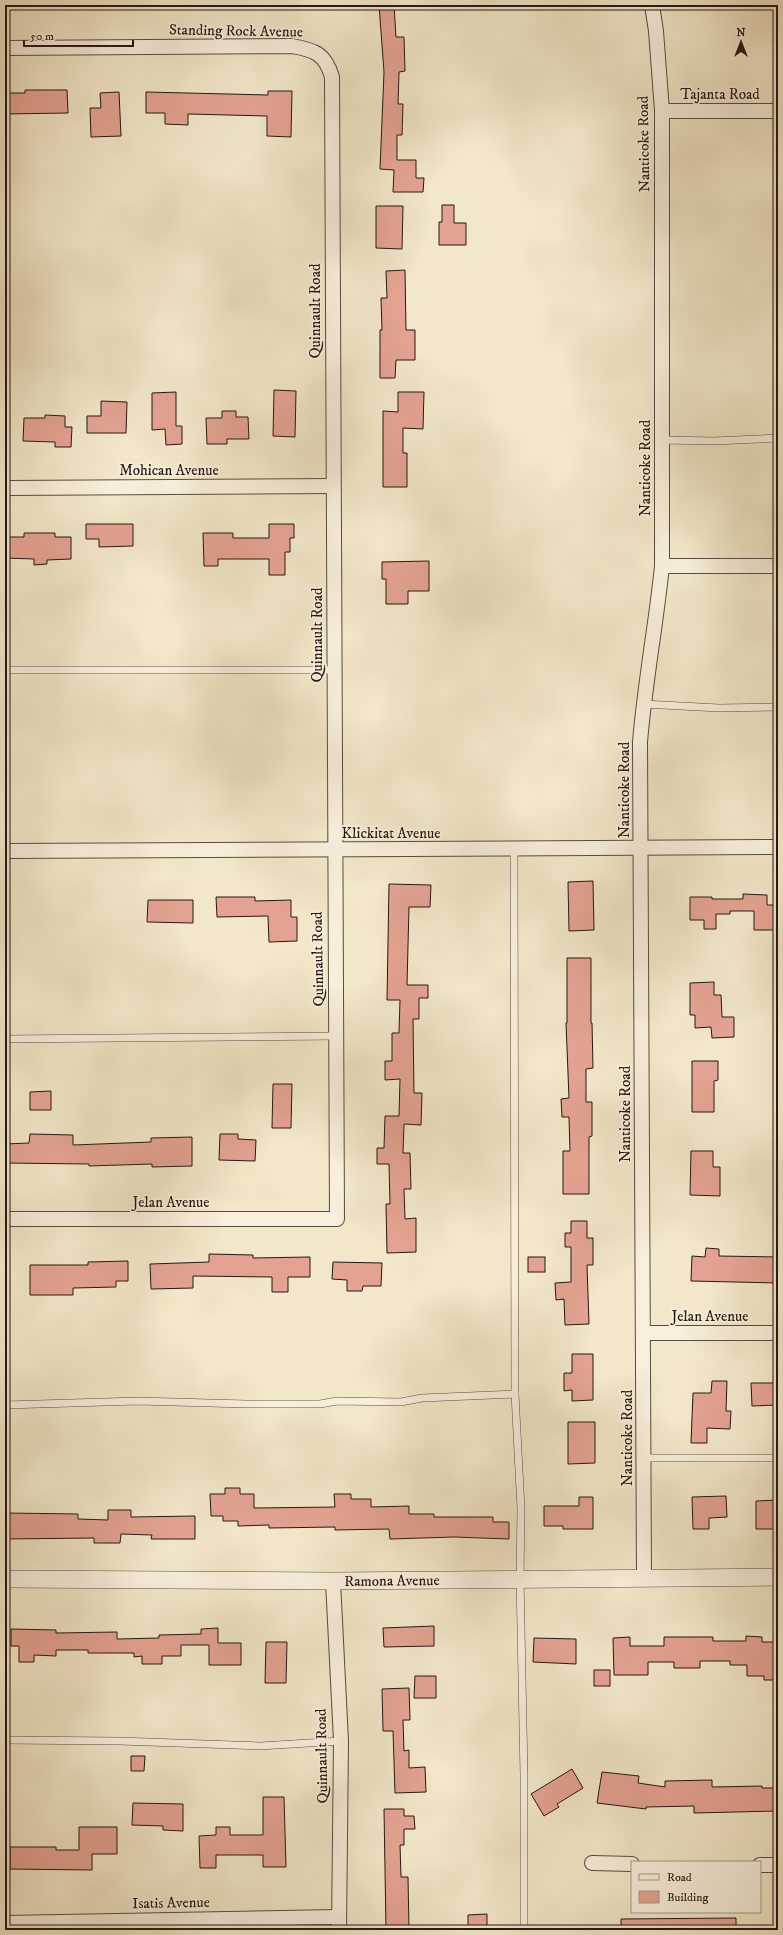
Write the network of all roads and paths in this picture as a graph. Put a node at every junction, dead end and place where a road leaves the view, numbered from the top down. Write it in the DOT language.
graph roads {
  1 [pos="652,5"];
  2 [pos="5,48"];
  3 [pos="320,55"];
  4 [pos="662,111"];
  5 [pos="778,111"];
  6 [pos="778,438"];
  7 [pos="662,440"];
  8 [pos="333,486"];
  9 [pos="5,488"];
  10 [pos="662,566"];
  11 [pos="778,566"];
  12 [pos="5,670"];
  13 [pos="334,670"];
  14 [pos="643,704"];
  15 [pos="778,707"];
  16 [pos="778,847"];
  17 [pos="641,848"];
  18 [pos="514,849"];
  19 [pos="334,850"];
  20 [pos="5,851"];
  21 [pos="336,1036"];
  22 [pos="5,1039"];
  23 [pos="5,1218"];
  24 [pos="337,1219"];
  25 [pos="643,1333"];
  26 [pos="778,1333"];
  27 [pos="515,1394"];
  28 [pos="5,1404"];
  29 [pos="644,1458"];
  30 [pos="778,1458"];
  31 [pos="644,1577"];
  32 [pos="778,1577"];
  33 [pos="520,1578"];
  34 [pos="5,1579"];
  35 [pos="333,1581"];
  36 [pos="5,1740"];
  37 [pos="341,1741"];
  38 [pos="592,1864"];
  39 [pos="631,1864"];
  40 [pos="761,1865"];
  41 [pos="778,1865"];
  42 [pos="5,1923"];
  43 [pos="338,1924"];
  44 [pos="524,1930"];
  1 -- 4 [label="street, Nanticoke Road"];
  2 -- 3 [label="street, Standing Rock Avenue"];
  3 -- 8 [label="street, Quinnault Road"];
  4 -- 5 [label="street, Tajanta Road"];
  4 -- 7 [label="street, Nanticoke Road"];
  6 -- 7 [label="lane"];
  7 -- 10 [label="street, Nanticoke Road"];
  8 -- 9 [label="street, Mohican Avenue"];
  8 -- 13 [label="street, Quinnault Road"];
  10 -- 11 [label="street"];
  10 -- 14 [label="street, Nanticoke Road"];
  12 -- 13 [label="lane"];
  13 -- 19 [label="street, Quinnault Road"];
  14 -- 15 [label="lane"];
  14 -- 17 [label="street, Nanticoke Road"];
  16 -- 17 [label="street, Klickitat Avenue"];
  17 -- 18 [label="street, Klickitat Avenue"];
  17 -- 25 [label="street, Nanticoke Road"];
  18 -- 19 [label="street, Klickitat Avenue"];
  18 -- 27 [label="lane"];
  19 -- 20 [label="street, Klickitat Avenue"];
  19 -- 21 [label="street, Quinnault Road"];
  21 -- 22 [label="lane"];
  21 -- 24 [label="street, Quinnault Road"];
  23 -- 24 [label="street, Jelan Avenue"];
  25 -- 26 [label="street, Jelan Avenue"];
  25 -- 29 [label="street, Nanticoke Road"];
  27 -- 28 [label="lane"];
  27 -- 33 [label="lane"];
  29 -- 30 [label="lane"];
  29 -- 31 [label="street, Nanticoke Road"];
  31 -- 32 [label="street, Ramona Avenue"];
  31 -- 33 [label="street, Ramona Avenue"];
  33 -- 35 [label="street, Ramona Avenue"];
  33 -- 44 [label="lane"];
  34 -- 35 [label="street, Ramona Avenue"];
  35 -- 37 [label="street, Quinnault Road"];
  36 -- 37 [label="lane"];
  37 -- 43 [label="street, Quinnault Road"];
  38 -- 39 [label="street"];
  40 -- 41 [label="street"];
  42 -- 43 [label="street, Isatis Avenue"];
}
